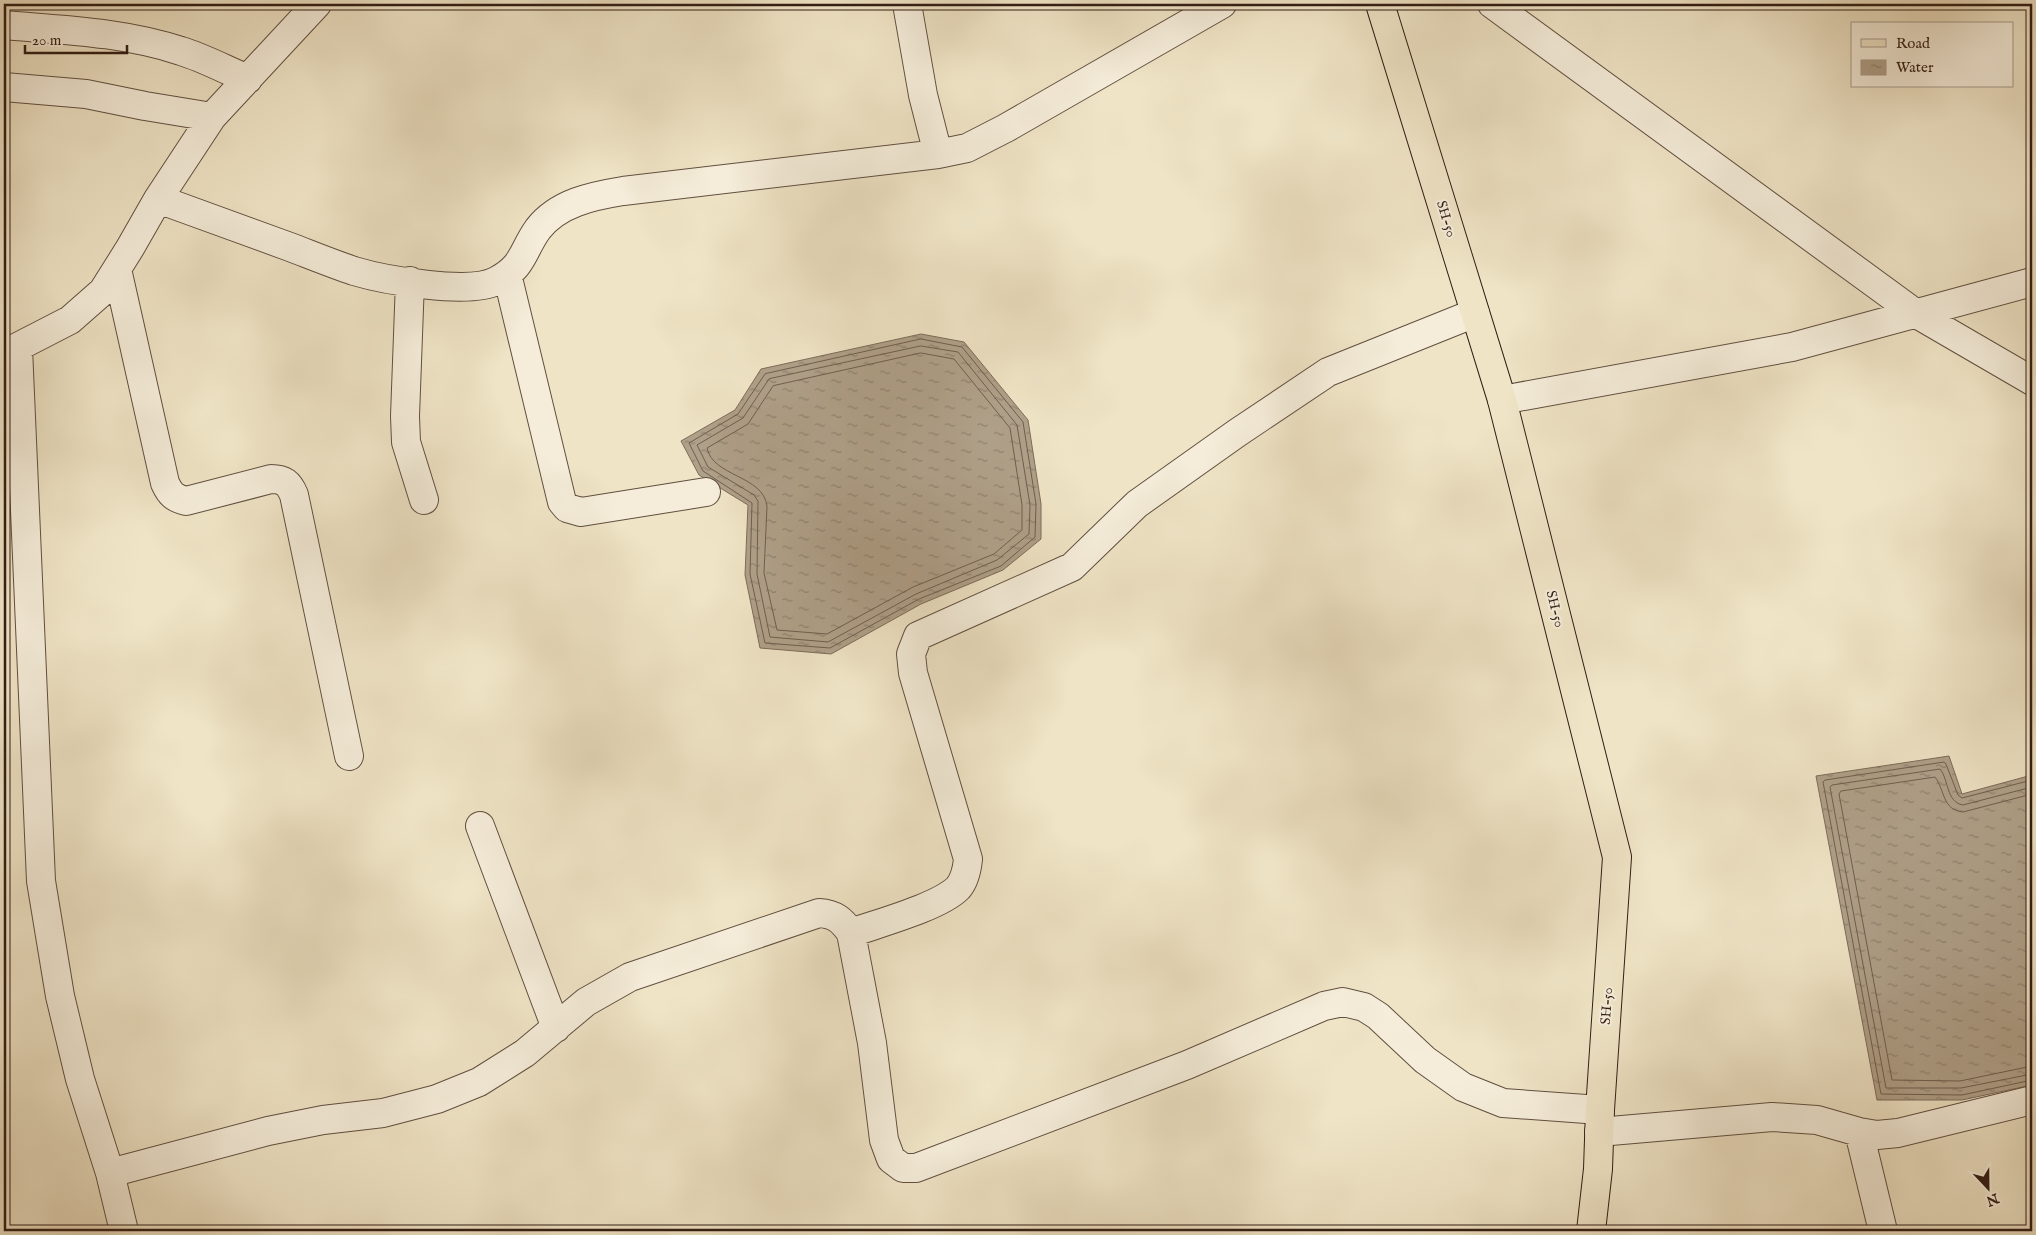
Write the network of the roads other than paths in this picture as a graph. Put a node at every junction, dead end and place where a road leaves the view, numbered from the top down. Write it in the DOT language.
graph roads {
  1 [pos="317,4"];
  2 [pos="907,4"];
  3 [pos="1222,4"];
  4 [pos="1380,4"];
  5 [pos="1492,4"];
  6 [pos="4,25"];
  7 [pos="248,79"];
  8 [pos="4,87"];
  9 [pos="212,117"];
  10 [pos="938,154"];
  11 [pos="158,199"];
  12 [pos="117,269"];
  13 [pos="507,274"];
  14 [pos="410,282"];
  15 [pos="2032,282"];
  16 [pos="1475,313"];
  17 [pos="1915,313"];
  18 [pos="11,351"];
  19 [pos="2032,381"];
  20 [pos="1502,400"];
  21 [pos="706,492"];
  22 [pos="424,500"];
  23 [pos="349,756"];
  24 [pos="480,826"];
  25 [pos="852,933"];
  26 [pos="556,1028"];
  27 [pos="2032,1100"];
  28 [pos="1599,1121"];
  29 [pos="1859,1132"];
  30 [pos="110,1174"];
  31 [pos="124,1231"];
  32 [pos="1591,1231"];
  33 [pos="1883,1231"];
  1 -- 7 [label="street"];
  2 -- 10 [label="street"];
  3 -- 10 [label="street"];
  4 -- 16 [label="main road, SH-50"];
  5 -- 17 [label="street"];
  6 -- 7 [label="street"];
  7 -- 9 [label="street"];
  8 -- 9 [label="street"];
  9 -- 11 [label="street"];
  10 -- 13 [label="street"];
  11 -- 12 [label="street"];
  11 -- 14 [label="street"];
  12 -- 18 [label="street"];
  12 -- 23 [label="street"];
  13 -- 14 [label="street"];
  13 -- 21 [label="street"];
  14 -- 22 [label="street"];
  15 -- 17 [label="street"];
  16 -- 20 [label="main road, SH-50"];
  16 -- 25 [label="street"];
  17 -- 19 [label="street"];
  17 -- 20 [label="street"];
  18 -- 30 [label="street"];
  20 -- 28 [label="main road, SH-50"];
  24 -- 26 [label="street"];
  25 -- 26 [label="street"];
  25 -- 28 [label="street"];
  26 -- 30 [label="street"];
  27 -- 29 [label="street"];
  28 -- 29 [label="street"];
  28 -- 32 [label="main road, SH-50"];
  29 -- 33 [label="street"];
  30 -- 31 [label="street"];
}
